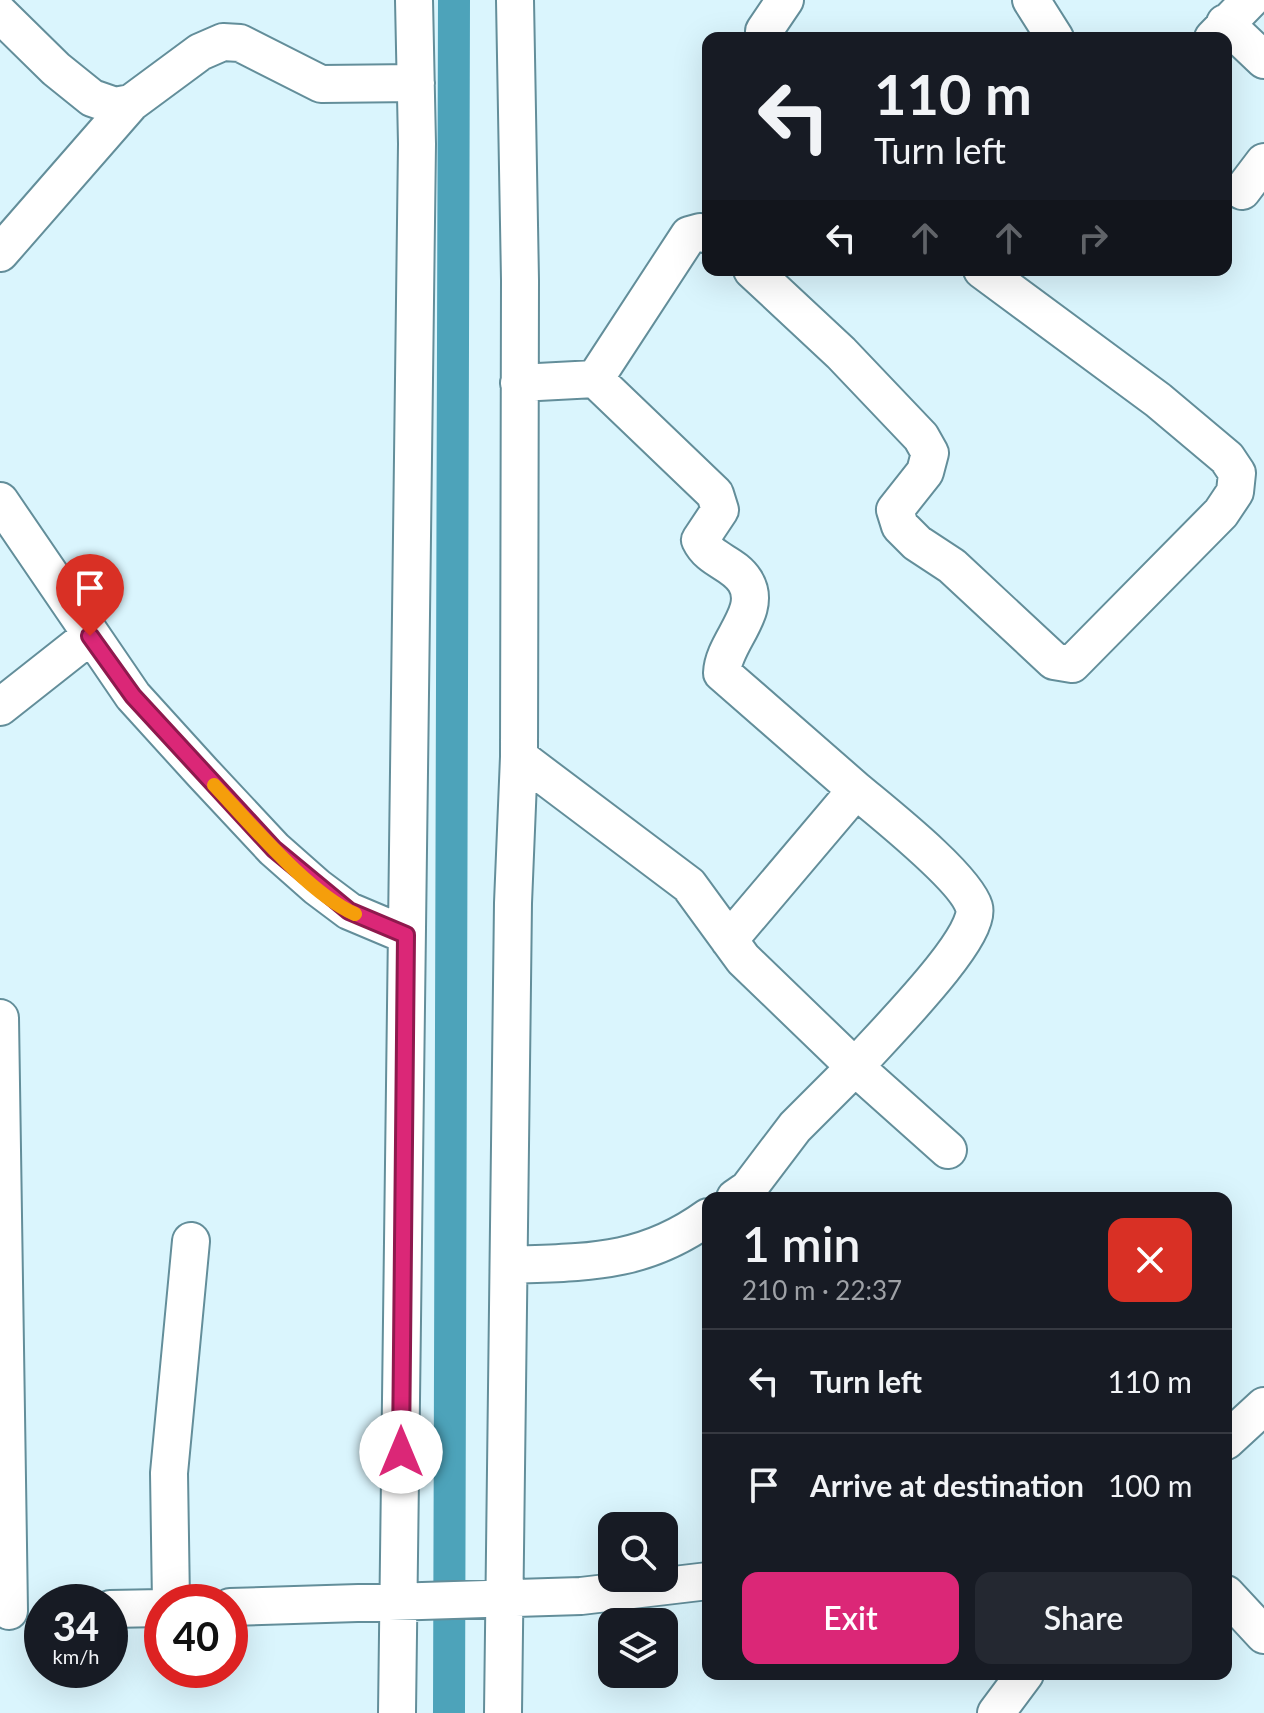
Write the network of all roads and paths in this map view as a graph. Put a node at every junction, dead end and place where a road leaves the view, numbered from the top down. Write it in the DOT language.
graph roads {
  1 [pos="414,0"];
  2 [pos="515,0"];
  3 [pos="785,0"];
  4 [pos="1031,0"];
  5 [pos="0,14"];
  6 [pos="1229,20"];
  7 [pos="764,32"];
  8 [pos="1051,32"];
  9 [pos="1264,60"];
  10 [pos="416,83"];
  11 [pos="131,103"];
  12 [pos="1264,162"];
  13 [pos="1242,191"];
  14 [pos="702,231"];
  15 [pos="0,253"];
  16 [pos="758,276"];
  17 [pos="990,276"];
  18 [pos="595,379"];
  19 [pos="519,383"];
  20 [pos="0,501"];
  21 [pos="90,636"];
  22 [pos="0,707"];
  23 [pos="519,757"];
  24 [pos="856,790"];
  25 [pos="406,935"];
  26 [pos="729,940"];
  27 [pos="0,1018"];
  28 [pos="855,1067"];
  29 [pos="948,1150"];
  30 [pos="744,1192"];
  31 [pos="702,1221"];
  32 [pos="191,1241"];
  33 [pos="510,1265"];
  34 [pos="1264,1406"];
  35 [pos="1232,1435"];
  36 [pos="702,1582"];
  37 [pos="171,1584"];
  38 [pos="501,1597"];
  39 [pos="1232,1600"];
  40 [pos="406,1603"];
  41 [pos="248,1607"];
  42 [pos="17,1611"];
  43 [pos="1264,1635"];
  44 [pos="1021,1680"];
  45 [pos="397,1713"];
  46 [pos="503,1713"];
  47 [pos="996,1713"];
  1 -- 10 [label="street"];
  2 -- 19 [label="street"];
  3 -- 7 [label="street"];
  4 -- 8 [label="street"];
  5 -- 11 [label="street"];
  6 -- 9 [label="street"];
  10 -- 11 [label="street"];
  10 -- 25 [label="street"];
  11 -- 15 [label="street"];
  12 -- 13 [label="street"];
  14 -- 18 [label="street"];
  16 -- 17 [label="street"];
  18 -- 19 [label="street"];
  18 -- 24 [label="street"];
  19 -- 23 [label="street"];
  20 -- 21 [label="street"];
  21 -- 22 [label="street"];
  21 -- 25 [label="street"];
  23 -- 26 [label="street"];
  23 -- 33 [label="street"];
  24 -- 26 [label="street"];
  24 -- 28 [label="street"];
  25 -- 40 [label="street"];
  26 -- 28 [label="street"];
  27 -- 42 [label="street"];
  28 -- 29 [label="street"];
  28 -- 30 [label="street"];
  31 -- 33 [label="street"];
  32 -- 37 [label="street"];
  33 -- 38 [label="street"];
  34 -- 35 [label="street"];
  36 -- 38 [label="street"];
  38 -- 40 [label="street"];
  38 -- 46 [label="street"];
  39 -- 43 [label="street"];
  40 -- 41 [label="street"];
  40 -- 45 [label="street"];
  44 -- 47 [label="street"];
}
